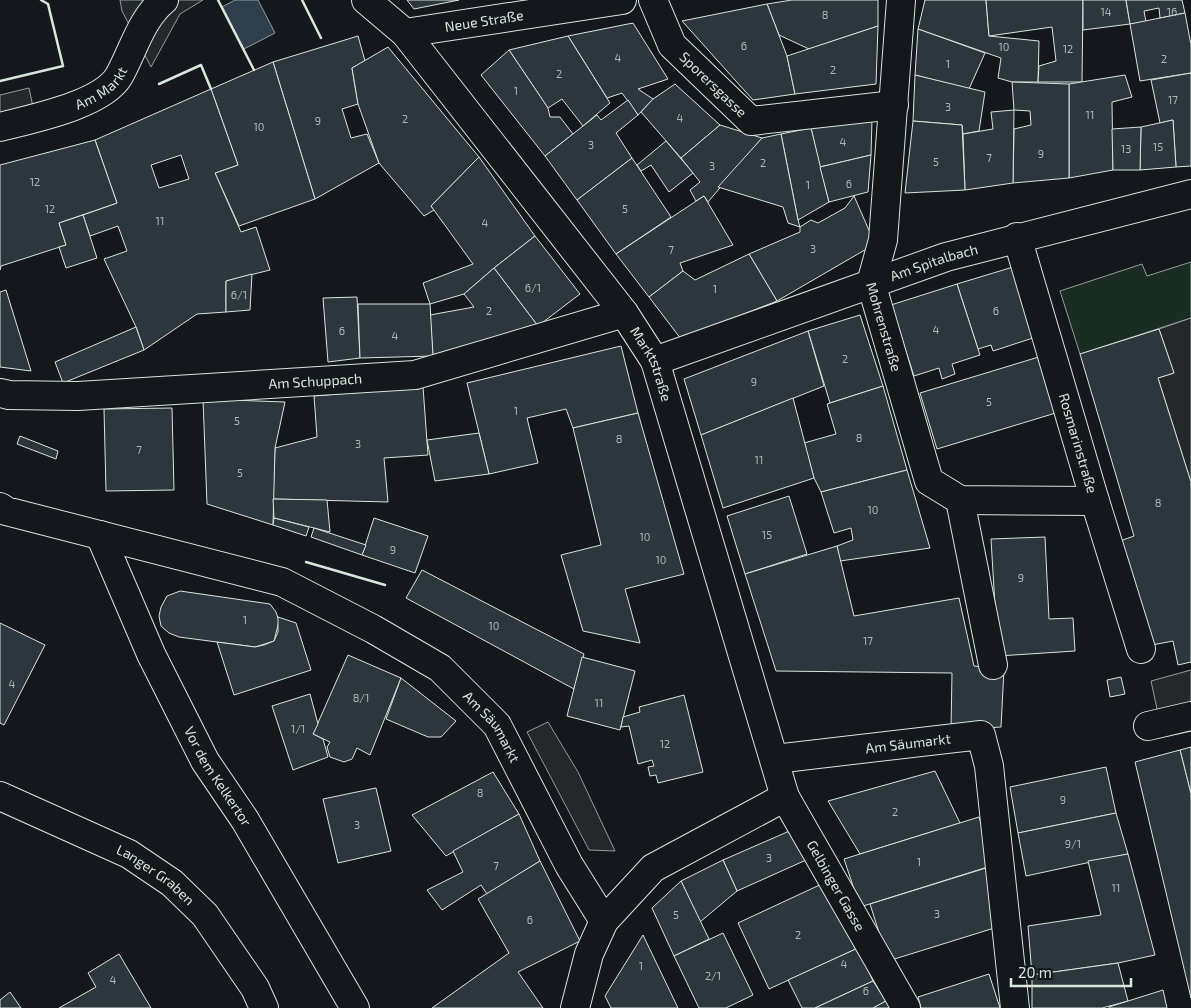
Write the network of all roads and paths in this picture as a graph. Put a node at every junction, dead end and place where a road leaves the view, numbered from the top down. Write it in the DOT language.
graph roads {
  1 [pos="164,0"];
  2 [pos="366,0"];
  3 [pos="622,0"];
  4 [pos="653,0"];
  5 [pos="901,0"];
  6 [pos="508,8"];
  7 [pos="405,33"];
  8 [pos="894,105"];
  9 [pos="0,127"];
  10 [pos="1191,194"];
  11 [pos="1017,237"];
  12 [pos="871,283"];
  13 [pos="624,313"];
  14 [pos="655,360"];
  15 [pos="0,393"];
  16 [pos="960,500"];
  17 [pos="1095,501"];
  18 [pos="0,507"];
  19 [pos="100,535"];
  20 [pos="1142,649"];
  21 [pos="993,665"];
  22 [pos="1191,716"];
  23 [pos="1148,726"];
  24 [pos="775,759"];
  25 [pos="0,796"];
  26 [pos="785,797"];
  27 [pos="604,921"];
  28 [pos="264,1008"];
  29 [pos="355,1008"];
  30 [pos="575,1008"];
  31 [pos="906,1008"];
  32 [pos="1015,1008"];
  1 -- 9 [label="street, Am Markt"];
  2 -- 7 [label="street"];
  3 -- 6 [label="street, Neue Straße"];
  4 -- 8 [label="street, Sporersgasse"];
  5 -- 8 [label="street, Mohrenstraße"];
  6 -- 7 [label="street, Neue Straße"];
  7 -- 13 [label="street, Marktstraße"];
  8 -- 12 [label="street, Mohrenstraße"];
  10 -- 11 [label="street, Am Spitalbach"];
  11 -- 12 [label="street, Am Spitalbach"];
  11 -- 17 [label="street, Rosmarinstraße"];
  12 -- 14 [label="street, Am Spitalbach"];
  12 -- 16 [label="street, Mohrenstraße"];
  13 -- 14 [label="street, Marktstraße"];
  13 -- 15 [label="street, Am Schuppach"];
  14 -- 24 [label="street, Marktstraße"];
  16 -- 17 [label="street"];
  16 -- 21 [label="street"];
  17 -- 20 [label="street, Rosmarinstraße"];
  18 -- 19 [label="street, Am Säumarkt"];
  19 -- 27 [label="street, Am Säumarkt"];
  19 -- 29 [label="street, Vor dem Kelkertor"];
  22 -- 23 [label="street"];
  24 -- 26 [label="street, Gelbinger Gasse"];
  24 -- 32 [label="street, Am Säumarkt"];
  25 -- 28 [label="street, Langer Graben"];
  26 -- 27 [label="street"];
  26 -- 31 [label="street, Gelbinger Gasse"];
  27 -- 30 [label="street"];
}
